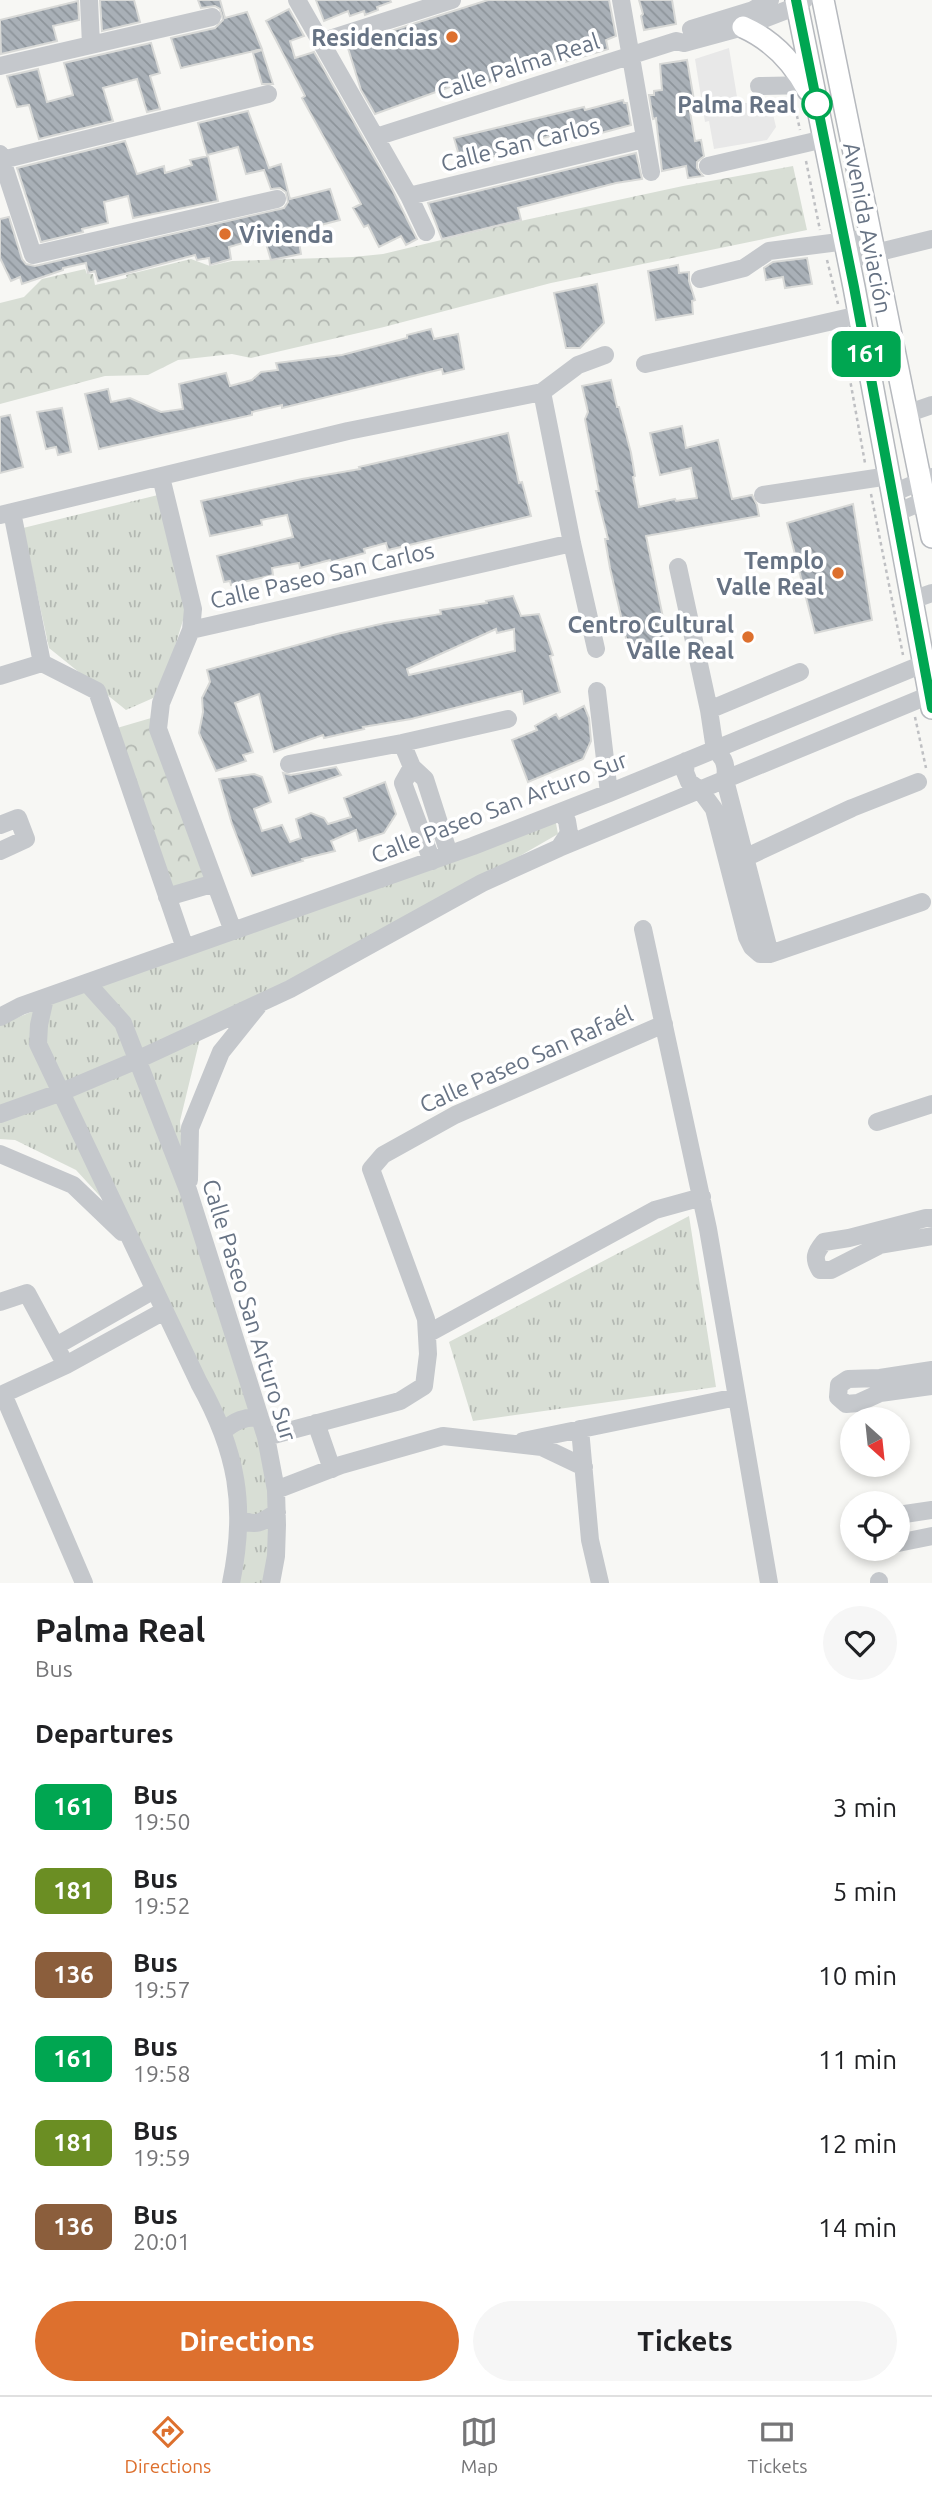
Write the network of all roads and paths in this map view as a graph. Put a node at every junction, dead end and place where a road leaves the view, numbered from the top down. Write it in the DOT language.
graph roads {
  1 [pos="89,0"];
  2 [pos="297,0"];
  3 [pos="452,0"];
  4 [pos="621,0"];
  5 [pos="770,0"];
  6 [pos="823,0"];
  7 [pos="799,2"];
  8 [pos="212,17"];
  9 [pos="741,21"];
  10 [pos="320,42"];
  11 [pos="91,45"];
  12 [pos="631,55"];
  13 [pos="0,66"];
  14 [pos="803,85"];
  15 [pos="759,86"];
  16 [pos="268,94"];
  17 [pos="376,137"];
  18 [pos="644,139"];
  19 [pos="813,141"];
  20 [pos="1,157"];
  21 [pos="708,166"];
  22 [pos="650,172"];
  23 [pos="409,196"];
  24 [pos="277,198"];
  25 [pos="426,232"];
  26 [pos="932,239"];
  27 [pos="871,246"];
  28 [pos="838,249"];
  29 [pos="699,279"];
  30 [pos="850,317"];
  31 [pos="605,355"];
  32 [pos="645,364"];
  33 [pos="542,392"];
  34 [pos="932,405"];
  35 [pos="906,414"];
  36 [pos="161,477"];
  37 [pos="870,488"];
  38 [pos="886,489"];
  39 [pos="927,489"];
  40 [pos="762,495"];
  41 [pos="6,514"];
  42 [pos="932,537"];
  43 [pos="572,543"];
  44 [pos="678,567"];
  45 [pos="932,593"];
  46 [pos="912,600"];
  47 [pos="191,630"];
  48 [pos="596,649"];
  49 [pos="42,663"];
  50 [pos="914,664"];
  51 [pos="800,672"];
  52 [pos="0,677"];
  53 [pos="597,691"];
  54 [pos="838,700"];
  55 [pos="927,704"];
  56 [pos="709,710"];
  57 [pos="508,719"];
  58 [pos="850,728"];
  59 [pos="401,743"];
  60 [pos="715,750"];
  61 [pos="686,761"];
  62 [pos="289,764"];
  63 [pos="412,767"];
  64 [pos="922,777"];
  65 [pos="725,780"];
  66 [pos="700,790"];
  67 [pos="609,793"];
  68 [pos="561,812"];
  69 [pos="0,825"];
  70 [pos="559,848"];
  71 [pos="0,851"];
  72 [pos="450,854"];
  73 [pos="432,861"];
  74 [pos="737,862"];
  75 [pos="215,883"];
  76 [pos="167,897"];
  77 [pos="922,902"];
  78 [pos="643,929"];
  79 [pos="233,931"];
  80 [pos="185,948"];
  81 [pos="88,983"];
  82 [pos="45,998"];
  83 [pos="261,1003"];
  84 [pos="0,1017"];
  85 [pos="664,1024"];
  86 [pos="137,1060"];
  87 [pos="59,1093"];
  88 [pos="932,1104"];
  89 [pos="0,1114"];
  90 [pos="877,1122"];
  91 [pos="0,1154"];
  92 [pos="188,1190"];
  93 [pos="702,1197"];
  94 [pos="932,1219"];
  95 [pos="932,1236"];
  96 [pos="130,1239"];
  97 [pos="154,1290"];
  98 [pos="0,1301"];
  99 [pos="164,1311"];
  100 [pos="427,1334"];
  101 [pos="56,1346"];
  102 [pos="66,1365"];
  103 [pos="932,1370"];
  104 [pos="932,1386"];
  105 [pos="737,1397"];
  106 [pos="260,1418"];
  107 [pos="316,1423"];
  108 [pos="580,1429"];
  109 [pos="223,1431"];
  110 [pos="266,1437"];
  111 [pos="509,1444"];
  112 [pos="584,1467"];
  113 [pos="332,1469"];
  114 [pos="276,1490"];
  115 [pos="932,1510"];
  116 [pos="277,1512"];
  117 [pos="910,1513"];
  118 [pos="239,1518"];
  119 [pos="932,1536"];
  120 [pos="910,1541"];
  121 [pos="84,1583"];
  122 [pos="231,1583"];
  123 [pos="271,1583"];
  124 [pos="600,1583"];
  125 [pos="769,1583"];
  1 -- 11 [label="street"];
  2 -- 10 [label="street"];
  3 -- 10 [label="street"];
  4 -- 12 [label="street"];
  5 -- 9 [label="street, Calle Palma Real"];
  6 -- 27 [label="main road, Avenida Aviación"];
  7 -- 9 [label="street, Calle Palma Real"];
  7 -- 14 [label="main road, Avenida Aviación"];
  8 -- 11 [label="street"];
  9 -- 12 [label="street, Calle Palma Real"];
  9 -- 14 [label="main road"];
  10 -- 17 [label="street"];
  11 -- 13 [label="street"];
  12 -- 17 [label="street, Calle Palma Real"];
  12 -- 18 [label="street"];
  14 -- 15 [label="street"];
  14 -- 19 [label="path"];
  14 -- 19 [label="main road, Avenida Aviación"];
  16 -- 20 [label="street"];
  17 -- 23 [label="street"];
  18 -- 22 [label="street"];
  18 -- 23 [label="street, Calle San Carlos"];
  19 -- 21 [label="street"];
  19 -- 28 [label="main road, Avenida Aviación"];
  19 -- 28 [label="path"];
  20 -- 24 [label="street"];
  23 -- 25 [label="street"];
  26 -- 27 [label="street"];
  27 -- 28 [label="street"];
  27 -- 35 [label="main road, Avenida Aviación"];
  28 -- 29 [label="street"];
  28 -- 30 [label="main road, Avenida Aviación"];
  28 -- 30 [label="path"];
  30 -- 32 [label="street"];
  30 -- 38 [label="main road, Avenida Aviación"];
  30 -- 38 [label="path"];
  31 -- 33 [label="street"];
  33 -- 36 [label="street"];
  33 -- 43 [label="street"];
  34 -- 35 [label="street"];
  35 -- 39 [label="main road, Avenida Aviación"];
  36 -- 41 [label="street"];
  36 -- 47 [label="street"];
  37 -- 50 [label="path"];
  38 -- 39 [label="street"];
  38 -- 40 [label="street"];
  38 -- 46 [label="main road, Avenida Aviación"];
  39 -- 42 [label="main road, Avenida Aviación"];
  41 -- 49 [label="street"];
  43 -- 47 [label="street, Calle Paseo San Carlos"];
  43 -- 48 [label="street"];
  44 -- 56 [label="street"];
  45 -- 46 [label="street"];
  46 -- 50 [label="main road, Avenida Aviación"];
  47 -- 75 [label="street, Calle Paseo San Carlos"];
  49 -- 52 [label="street"];
  49 -- 76 [label="street"];
  50 -- 54 [label="street, Calle Paseo San Arturo Sur"];
  50 -- 55 [label="main road, Avenida Aviación"];
  51 -- 56 [label="street"];
  53 -- 67 [label="street"];
  54 -- 58 [label="street"];
  54 -- 60 [label="street, Calle Paseo San Arturo Sur"];
  55 -- 58 [label="street"];
  55 -- 64 [label="path"];
  56 -- 60 [label="street"];
  57 -- 59 [label="street"];
  58 -- 65 [label="street"];
  59 -- 62 [label="street"];
  59 -- 63 [label="street"];
  60 -- 61 [label="street, Calle Paseo San Arturo Sur"];
  60 -- 65 [label="street"];
  61 -- 66 [label="street"];
  61 -- 67 [label="street, Calle Paseo San Arturo Sur"];
  63 -- 72 [label="street"];
  63 -- 73 [label="street"];
  64 -- 74 [label="street"];
  65 -- 66 [label="street"];
  65 -- 74 [label="street"];
  66 -- 70 [label="street"];
  66 -- 74 [label="street"];
  67 -- 68 [label="street, Calle Paseo San Arturo Sur"];
  68 -- 70 [label="street"];
  68 -- 72 [label="street, Calle Paseo San Arturo Sur"];
  69 -- 71 [label="street"];
  70 -- 83 [label="street"];
  72 -- 73 [label="street, Calle Paseo San Arturo Sur"];
  73 -- 79 [label="street, Calle Paseo San Arturo Sur"];
  74 -- 77 [label="street"];
  75 -- 76 [label="street"];
  75 -- 79 [label="street, Calle Paseo San Carlos"];
  76 -- 80 [label="street"];
  78 -- 85 [label="street"];
  79 -- 80 [label="street, Calle Paseo San Arturo Sur"];
  80 -- 81 [label="street, Calle Paseo San Arturo Sur"];
  81 -- 82 [label="street, Calle Paseo San Arturo Sur"];
  81 -- 86 [label="street, Calle Paseo San Arturo Sur"];
  82 -- 84 [label="street, Calle Paseo San Arturo Sur"];
  82 -- 87 [label="street"];
  83 -- 86 [label="street"];
  83 -- 92 [label="street"];
  85 -- 93 [label="street, Calle Paseo San Rafaél"];
  85 -- 100 [label="street, Calle Paseo San Rafaél"];
  86 -- 87 [label="street"];
  86 -- 92 [label="street, Calle Paseo San Arturo Sur"];
  87 -- 89 [label="street"];
  87 -- 96 [label="street"];
  88 -- 90 [label="street"];
  91 -- 96 [label="street"];
  92 -- 106 [label="street, Calle Paseo San Arturo Sur"];
  93 -- 100 [label="street"];
  93 -- 105 [label="street, Calle Paseo San Rafaél"];
  94 -- 95 [label="street"];
  96 -- 97 [label="street"];
  97 -- 99 [label="street"];
  97 -- 101 [label="street"];
  98 -- 101 [label="street"];
  99 -- 102 [label="street"];
  99 -- 109 [label="street"];
  100 -- 107 [label="street, Calle Paseo San Rafaél"];
  101 -- 102 [label="street"];
  102 -- 121 [label="street"];
  103 -- 104 [label="street"];
  105 -- 108 [label="street"];
  105 -- 125 [label="street, Calle Paseo San Rafaél"];
  106 -- 109 [label="street"];
  106 -- 110 [label="street, Calle Paseo San Arturo Sur"];
  107 -- 110 [label="street, Calle Paseo San Rafaél"];
  107 -- 113 [label="street"];
  108 -- 111 [label="street"];
  108 -- 112 [label="street"];
  109 -- 118 [label="street"];
  110 -- 114 [label="street, Calle Paseo San Arturo Sur"];
  111 -- 112 [label="street"];
  111 -- 113 [label="street"];
  112 -- 124 [label="street"];
  113 -- 114 [label="street"];
  114 -- 116 [label="street, Calle Paseo San Arturo Sur"];
  115 -- 117 [label="street"];
  116 -- 118 [label="street"];
  116 -- 123 [label="street, Calle Paseo San Arturo Sur"];
  118 -- 122 [label="street"];
  119 -- 120 [label="street"];
}
